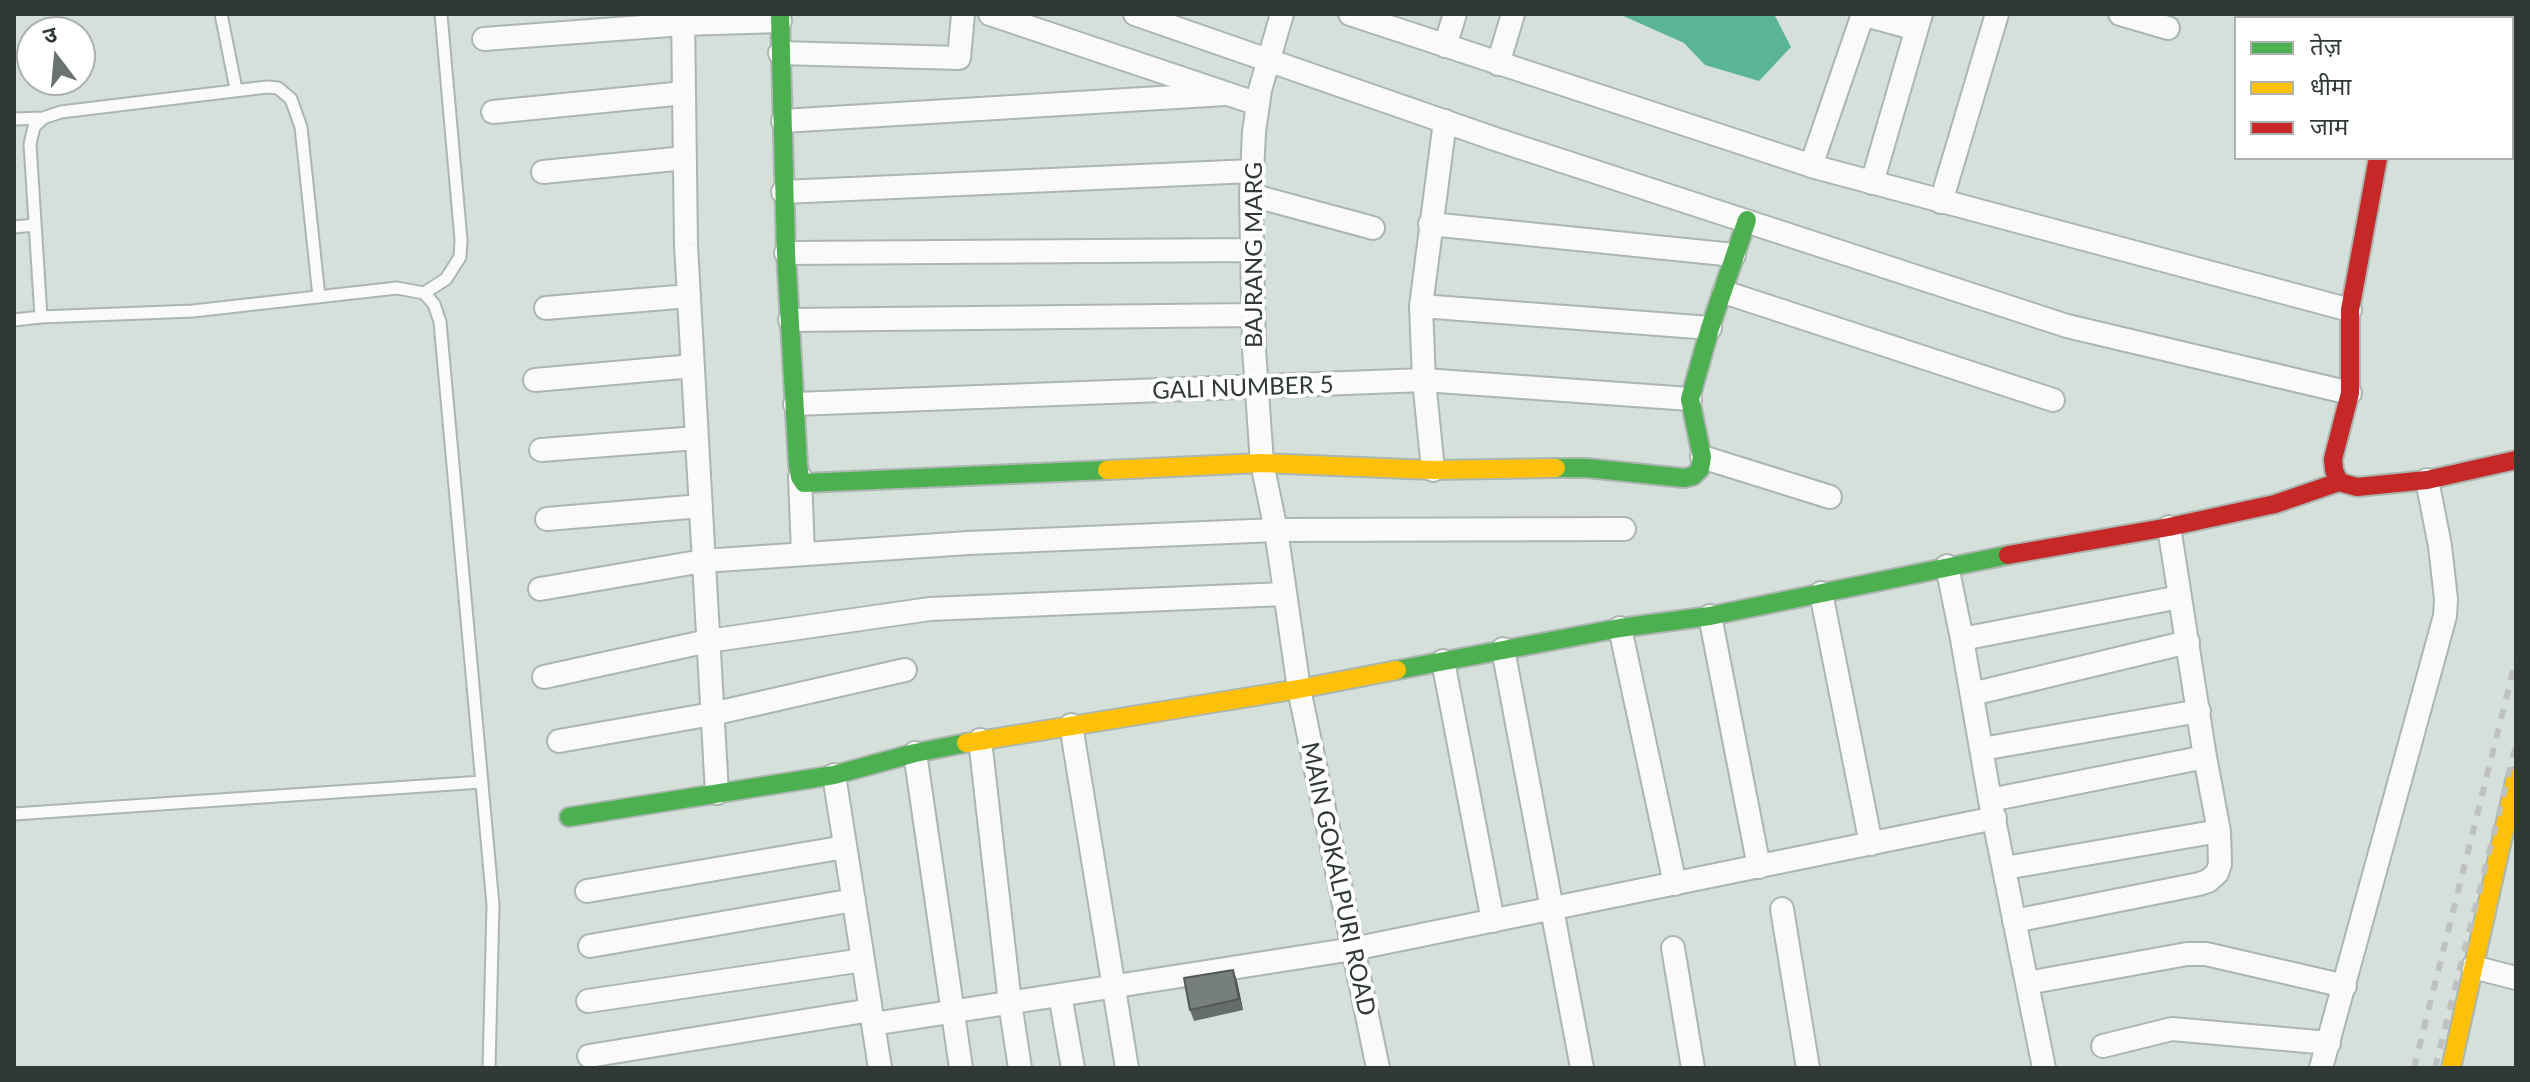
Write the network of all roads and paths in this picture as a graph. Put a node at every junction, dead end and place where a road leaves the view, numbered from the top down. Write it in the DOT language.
graph roads {
  1 [pos="221,14"];
  2 [pos="441,14"];
  3 [pos="963,14"];
  4 [pos="990,14"];
  5 [pos="1135,14"];
  6 [pos="1282,14"];
  7 [pos="1455,14"];
  8 [pos="1513,14"];
  9 [pos="1862,14"];
  10 [pos="1997,14"];
  11 [pos="2120,14"];
  12 [pos="1354,15"];
  13 [pos="780,18"];
  14 [pos="683,19"];
  15 [pos="1918,21"];
  16 [pos="2168,28"];
  17 [pos="484,39"];
  18 [pos="1445,46"];
  19 [pos="780,53"];
  20 [pos="1269,60"];
  21 [pos="1498,64"];
  22 [pos="236,89"];
  23 [pos="684,93"];
  24 [pos="1225,94"];
  25 [pos="1258,104"];
  26 [pos="493,112"];
  27 [pos="43,118"];
  28 [pos="14,119"];
  29 [pos="783,121"];
  30 [pos="1445,121"];
  31 [pos="685,158"];
  32 [pos="2378,160"];
  33 [pos="1811,166"];
  34 [pos="1252,171"];
  35 [pos="543,172"];
  36 [pos="1872,183"];
  37 [pos="783,192"];
  38 [pos="1251,195"];
  39 [pos="1941,202"];
  40 [pos="1747,220"];
  41 [pos="1430,224"];
  42 [pos="35,225"];
  43 [pos="14,227"];
  44 [pos="1373,228"];
  45 [pos="1252,250"];
  46 [pos="786,253"];
  47 [pos="1734,255"];
  48 [pos="1724,292"];
  49 [pos="424,293"];
  50 [pos="689,296"];
  51 [pos="319,297"];
  52 [pos="1421,306"];
  53 [pos="546,308"];
  54 [pos="2350,310"];
  55 [pos="1253,315"];
  56 [pos="41,317"];
  57 [pos="14,320"];
  58 [pos="790,320"];
  59 [pos="1710,328"];
  60 [pos="693,366"];
  61 [pos="535,380"];
  62 [pos="1424,380"];
  63 [pos="1256,388"];
  64 [pos="2350,393"];
  65 [pos="1690,399"];
  66 [pos="2053,400"];
  67 [pos="795,404"];
  68 [pos="697,438"];
  69 [pos="541,450"];
  70 [pos="1702,457"];
  71 [pos="2515,460"];
  72 [pos="1262,463"];
  73 [pos="1433,470"];
  74 [pos="800,477"];
  75 [pos="2431,479"];
  76 [pos="2339,482"];
  77 [pos="1830,497"];
  78 [pos="701,506"];
  79 [pos="547,519"];
  80 [pos="2169,527"];
  81 [pos="1624,529"];
  82 [pos="1276,530"];
  83 [pos="803,554"];
  84 [pos="704,561"];
  85 [pos="1947,566"];
  86 [pos="540,589"];
  87 [pos="1821,593"];
  88 [pos="1284,594"];
  89 [pos="2180,597"];
  90 [pos="1710,616"];
  91 [pos="1620,628"];
  92 [pos="1962,639"];
  93 [pos="708,641"];
  94 [pos="2188,642"];
  95 [pos="1503,649"];
  96 [pos="1443,661"];
  97 [pos="905,670"];
  98 [pos="544,677"];
  99 [pos="1299,689"];
  100 [pos="1972,694"];
  101 [pos="2199,711"];
  102 [pos="712,714"];
  103 [pos="1071,725"];
  104 [pos="980,740"];
  105 [pos="559,741"];
  106 [pos="1982,749"];
  107 [pos="915,753"];
  108 [pos="2205,757"];
  109 [pos="834,775"];
  110 [pos="2516,777"];
  111 [pos="482,782"];
  112 [pos="717,793"];
  113 [pos="1993,809"];
  114 [pos="14,814"];
  115 [pos="569,817"];
  116 [pos="2219,831"];
  117 [pos="1871,844"];
  118 [pos="845,847"];
  119 [pos="1759,867"];
  120 [pos="2005,868"];
  121 [pos="1675,884"];
  122 [pos="587,891"];
  123 [pos="854,900"];
  124 [pos="1554,909"];
  125 [pos="1782,909"];
  126 [pos="1493,921"];
  127 [pos="2014,921"];
  128 [pos="590,946"];
  129 [pos="1673,948"];
  130 [pos="1353,949"];
  131 [pos="863,960"];
  132 [pos="2473,967"];
  133 [pos="2516,978"];
  134 [pos="2027,983"];
  135 [pos="2345,986"];
  136 [pos="1114,987"];
  137 [pos="1060,995"];
  138 [pos="588,1001"];
  139 [pos="1010,1003"];
  140 [pos="951,1012"];
  141 [pos="872,1017"];
  142 [pos="2329,1043"];
  143 [pos="2103,1046"];
  144 [pos="589,1056"];
  145 [pos="489,1068"];
  146 [pos="880,1068"];
  147 [pos="961,1068"];
  148 [pos="1020,1068"];
  149 [pos="1073,1068"];
  150 [pos="1127,1068"];
  151 [pos="1378,1068"];
  152 [pos="1582,1068"];
  153 [pos="1693,1068"];
  154 [pos="1808,1068"];
  155 [pos="2044,1068"];
  156 [pos="2321,1068"];
  157 [pos="2451,1068"];
  1 -- 22 [label="lane"];
  2 -- 49 [label="lane"];
  3 -- 19 [label="street"];
  4 -- 24 [label="street"];
  5 -- 20 [label="street"];
  6 -- 20 [label="street, BAJRANG MARG"];
  7 -- 18 [label="street"];
  8 -- 21 [label="street"];
  9 -- 15 [label="street"];
  9 -- 33 [label="street"];
  10 -- 39 [label="street"];
  11 -- 16 [label="street"];
  12 -- 18 [label="street"];
  13 -- 14 [label="street"];
  13 -- 19 [label="street"];
  14 -- 17 [label="street"];
  14 -- 23 [label="street"];
  15 -- 36 [label="street"];
  18 -- 21 [label="street"];
  19 -- 29 [label="street"];
  20 -- 25 [label="street, BAJRANG MARG"];
  20 -- 30 [label="street"];
  21 -- 33 [label="street"];
  22 -- 27 [label="lane"];
  22 -- 51 [label="lane"];
  23 -- 26 [label="street"];
  23 -- 31 [label="street"];
  24 -- 25 [label="street"];
  24 -- 29 [label="street"];
  25 -- 34 [label="street, BAJRANG MARG"];
  27 -- 28 [label="lane"];
  27 -- 42 [label="lane"];
  29 -- 37 [label="street"];
  30 -- 40 [label="street"];
  30 -- 41 [label="street"];
  31 -- 35 [label="street"];
  31 -- 50 [label="street"];
  32 -- 54 [label="street"];
  33 -- 36 [label="street"];
  34 -- 37 [label="street"];
  34 -- 38 [label="street, BAJRANG MARG"];
  36 -- 39 [label="street"];
  37 -- 46 [label="street"];
  38 -- 44 [label="street"];
  38 -- 45 [label="street, BAJRANG MARG"];
  39 -- 54 [label="street"];
  40 -- 47 [label="street"];
  40 -- 64 [label="street"];
  41 -- 47 [label="street"];
  41 -- 52 [label="street"];
  42 -- 43 [label="lane"];
  42 -- 56 [label="lane"];
  45 -- 46 [label="street"];
  45 -- 55 [label="street, BAJRANG MARG"];
  46 -- 58 [label="street"];
  47 -- 48 [label="street"];
  48 -- 59 [label="street"];
  48 -- 66 [label="street"];
  49 -- 51 [label="lane"];
  49 -- 111 [label="lane"];
  50 -- 53 [label="street"];
  50 -- 60 [label="street"];
  51 -- 56 [label="lane"];
  52 -- 59 [label="street"];
  52 -- 62 [label="street"];
  54 -- 64 [label="street"];
  55 -- 58 [label="street"];
  55 -- 63 [label="street, BAJRANG MARG"];
  56 -- 57 [label="lane"];
  58 -- 67 [label="street"];
  59 -- 65 [label="street"];
  60 -- 61 [label="street"];
  60 -- 68 [label="street"];
  62 -- 63 [label="street, GALI NUMBER 5"];
  62 -- 65 [label="street, GALI NUMBER 5"];
  62 -- 73 [label="street"];
  63 -- 67 [label="street, GALI NUMBER 5"];
  63 -- 72 [label="street, BAJRANG MARG"];
  64 -- 76 [label="street"];
  65 -- 70 [label="street"];
  67 -- 74 [label="street"];
  68 -- 69 [label="street"];
  68 -- 78 [label="street"];
  70 -- 73 [label="street"];
  70 -- 77 [label="street"];
  71 -- 75 [label="street"];
  72 -- 73 [label="street"];
  72 -- 74 [label="street"];
  72 -- 82 [label="street, BAJRANG MARG"];
  74 -- 83 [label="street"];
  75 -- 76 [label="street"];
  75 -- 135 [label="street"];
  76 -- 80 [label="street"];
  78 -- 79 [label="street"];
  78 -- 84 [label="street"];
  80 -- 85 [label="street"];
  80 -- 89 [label="street"];
  81 -- 82 [label="street"];
  82 -- 83 [label="street"];
  82 -- 88 [label="street, BAJRANG MARG"];
  83 -- 84 [label="street"];
  84 -- 86 [label="street"];
  84 -- 93 [label="street"];
  85 -- 87 [label="street"];
  85 -- 92 [label="street"];
  87 -- 90 [label="street"];
  87 -- 117 [label="street"];
  88 -- 93 [label="street"];
  88 -- 99 [label="street, BAJRANG MARG"];
  89 -- 92 [label="street"];
  89 -- 94 [label="street"];
  90 -- 91 [label="street"];
  90 -- 119 [label="street"];
  91 -- 95 [label="street"];
  91 -- 121 [label="street"];
  92 -- 100 [label="street"];
  93 -- 98 [label="street"];
  93 -- 102 [label="street"];
  94 -- 100 [label="street"];
  94 -- 101 [label="street"];
  95 -- 96 [label="street"];
  95 -- 124 [label="street"];
  96 -- 99 [label="street"];
  96 -- 126 [label="street"];
  97 -- 102 [label="street"];
  99 -- 103 [label="street"];
  99 -- 130 [label="street, MAIN GOKALPURI ROAD"];
  100 -- 106 [label="street"];
  101 -- 106 [label="street"];
  101 -- 108 [label="street"];
  102 -- 105 [label="street"];
  102 -- 112 [label="street"];
  103 -- 104 [label="street"];
  103 -- 136 [label="street"];
  104 -- 107 [label="street"];
  104 -- 139 [label="street"];
  106 -- 113 [label="street"];
  107 -- 109 [label="street"];
  107 -- 140 [label="street"];
  108 -- 113 [label="street"];
  108 -- 116 [label="street"];
  109 -- 112 [label="street"];
  109 -- 118 [label="street"];
  110 -- 132 [label="street"];
  111 -- 114 [label="lane"];
  111 -- 145 [label="lane"];
  112 -- 115 [label="street"];
  113 -- 117 [label="street"];
  113 -- 120 [label="street"];
  116 -- 120 [label="street"];
  116 -- 127 [label="street"];
  117 -- 119 [label="street"];
  118 -- 122 [label="street"];
  118 -- 123 [label="street"];
  119 -- 121 [label="street"];
  120 -- 127 [label="street"];
  121 -- 124 [label="street"];
  123 -- 128 [label="street"];
  123 -- 131 [label="street"];
  124 -- 126 [label="street"];
  124 -- 152 [label="street"];
  125 -- 154 [label="street"];
  126 -- 130 [label="street"];
  127 -- 134 [label="street"];
  129 -- 153 [label="street"];
  130 -- 136 [label="street"];
  130 -- 151 [label="street, MAIN GOKALPURI ROAD"];
  131 -- 138 [label="street"];
  131 -- 141 [label="street"];
  132 -- 133 [label="street"];
  132 -- 157 [label="street"];
  134 -- 135 [label="street"];
  134 -- 155 [label="street"];
  135 -- 142 [label="street"];
  136 -- 137 [label="street"];
  136 -- 150 [label="street"];
  137 -- 139 [label="street"];
  137 -- 149 [label="street"];
  139 -- 140 [label="street"];
  139 -- 148 [label="street"];
  140 -- 141 [label="street"];
  140 -- 147 [label="street"];
  141 -- 144 [label="street"];
  141 -- 146 [label="street"];
  142 -- 143 [label="street"];
  142 -- 156 [label="street"];
}
